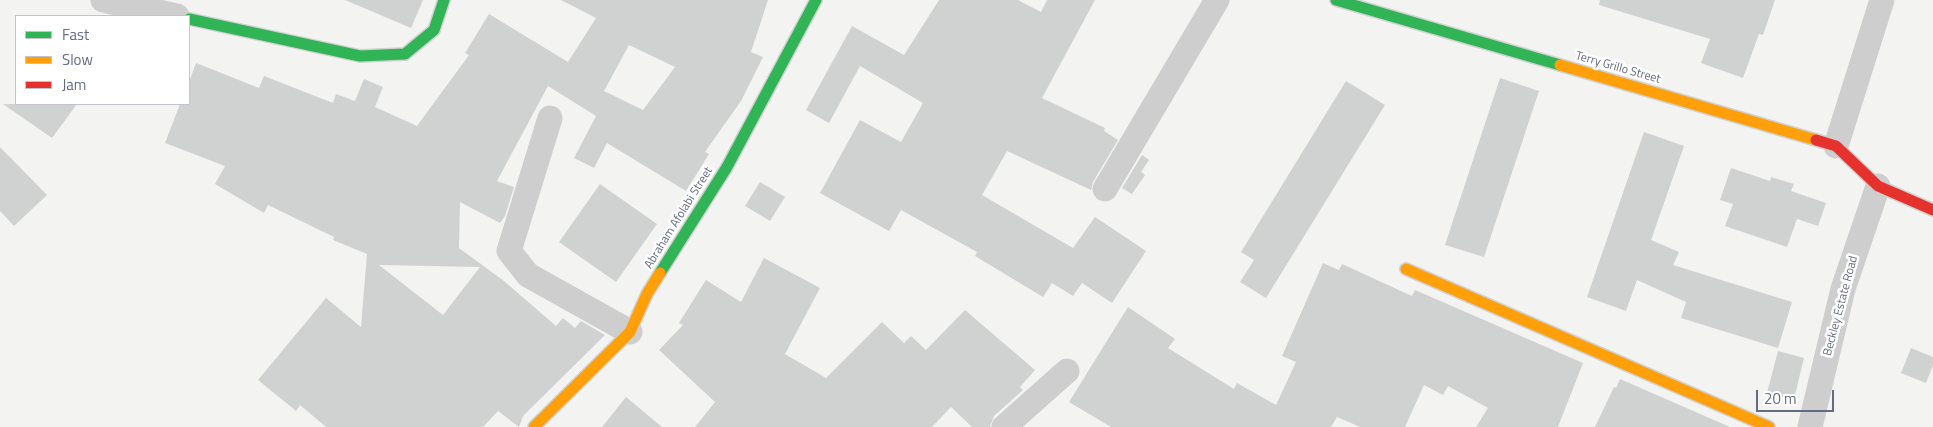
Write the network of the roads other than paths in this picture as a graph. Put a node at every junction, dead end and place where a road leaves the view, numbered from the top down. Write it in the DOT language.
graph roads {
  1 [pos="103,0"];
  2 [pos="444,0"];
  3 [pos="816,0"];
  4 [pos="1217,0"];
  5 [pos="1336,0"];
  6 [pos="1882,0"];
  7 [pos="172,15"];
  8 [pos="190,19"];
  9 [pos="550,118"];
  10 [pos="1836,146"];
  11 [pos="1878,186"];
  12 [pos="1105,189"];
  13 [pos="1933,210"];
  14 [pos="1406,269"];
  15 [pos="630,332"];
  16 [pos="1067,370"];
  17 [pos="534,427"];
  18 [pos="1004,427"];
  19 [pos="1769,427"];
  20 [pos="1810,427"];
  1 -- 7 [label="street"];
  2 -- 8 [label="street"];
  3 -- 15 [label="street, Abraham Afolabi Street"];
  4 -- 12 [label="street"];
  5 -- 10 [label="street, Terry Grillo Street"];
  6 -- 10 [label="street"];
  9 -- 15 [label="street"];
  10 -- 11 [label="street, Terry Grillo Street"];
  11 -- 13 [label="street"];
  11 -- 20 [label="street, Beckley Estate Road"];
  14 -- 19 [label="street"];
  15 -- 17 [label="street, Abraham Afolabi Street"];
  16 -- 18 [label="street"];
}
